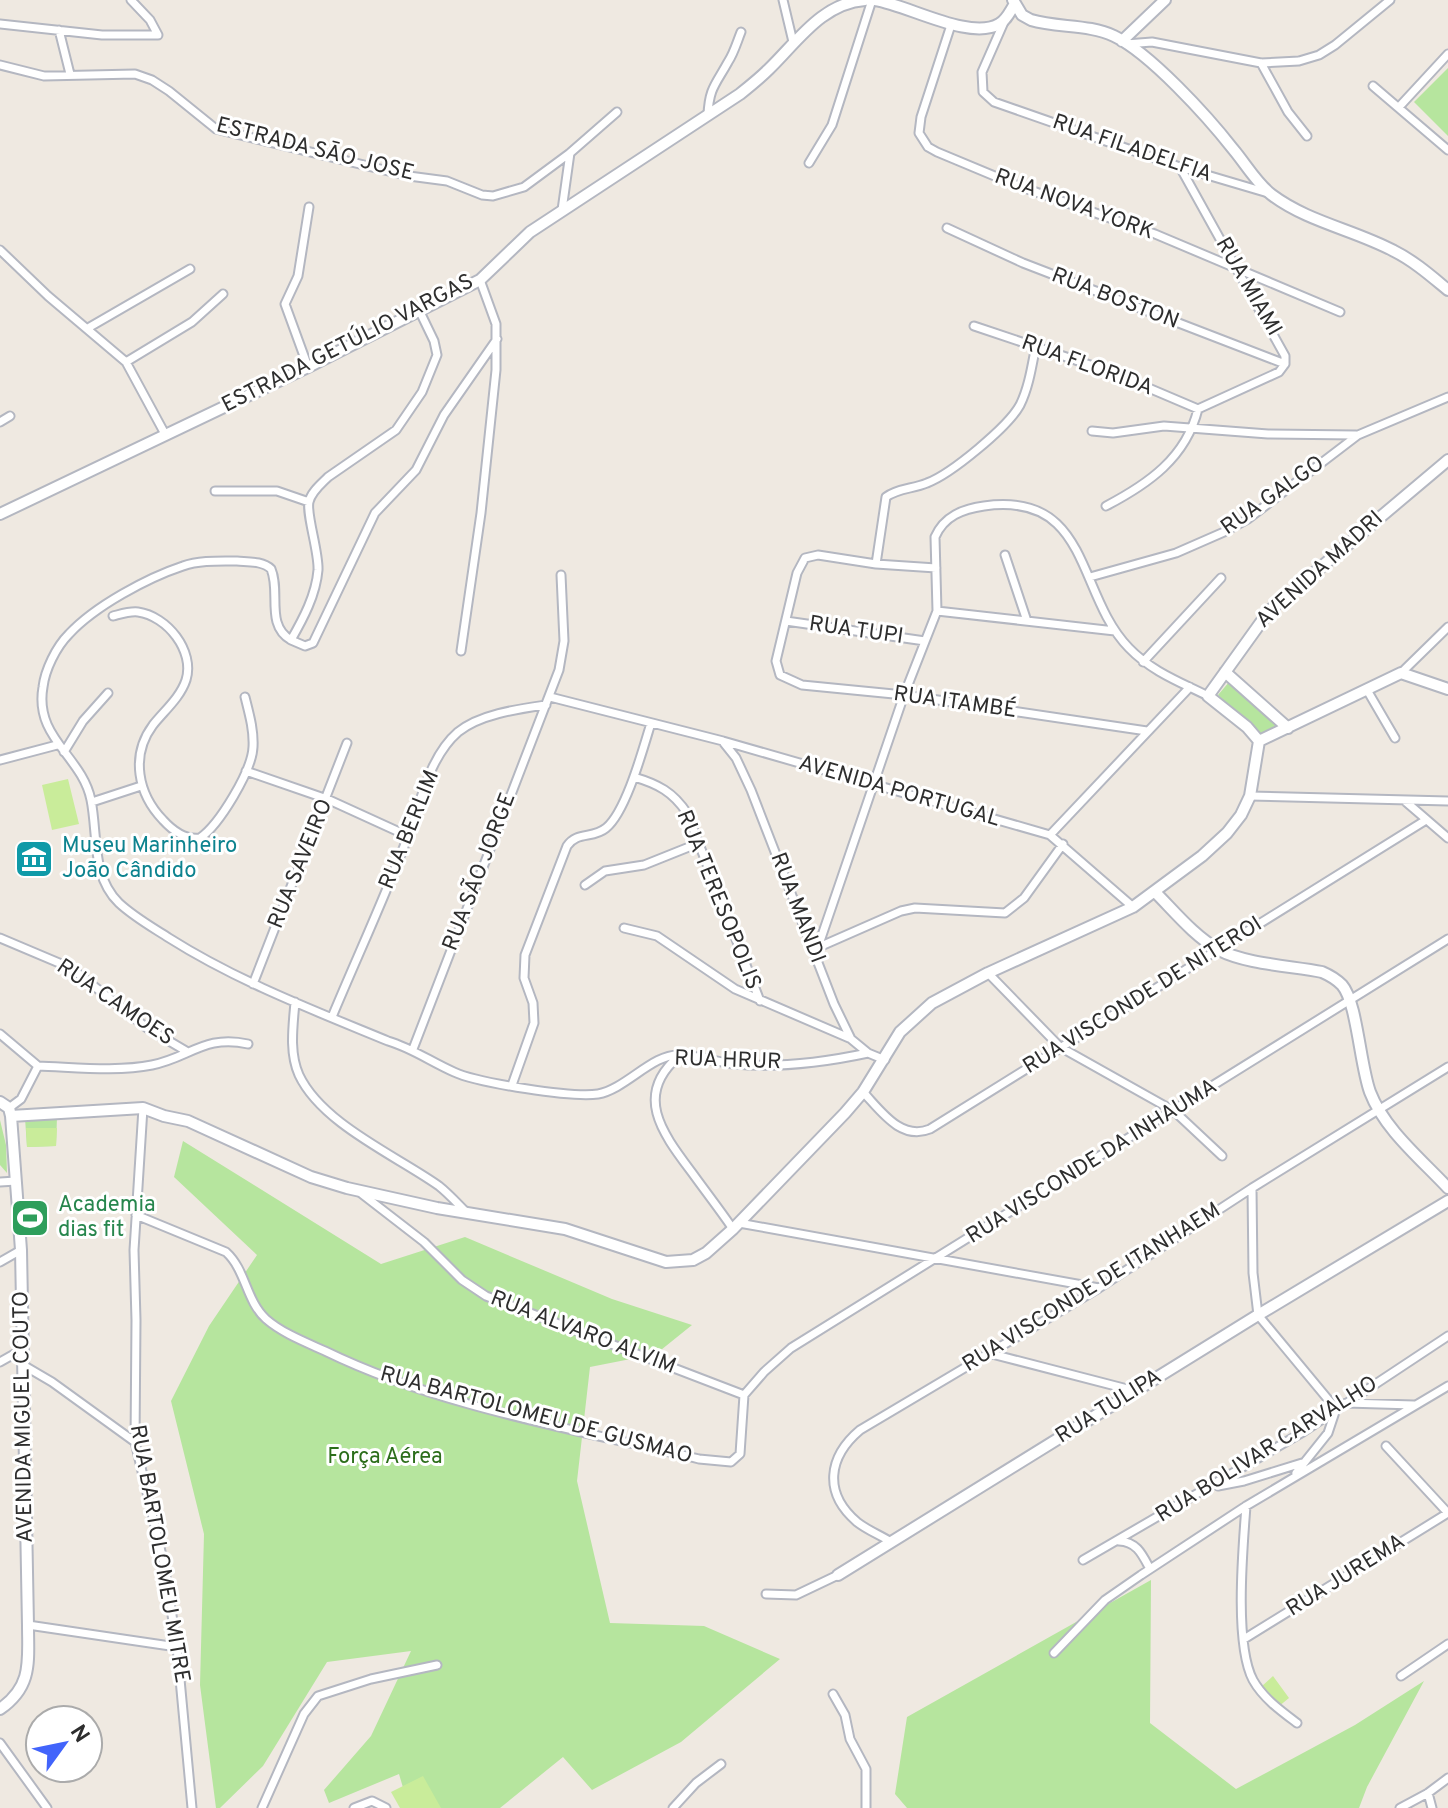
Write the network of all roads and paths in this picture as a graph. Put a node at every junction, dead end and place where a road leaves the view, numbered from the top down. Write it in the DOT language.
graph roads {
  1 [pos="131,0"];
  2 [pos="783,0"];
  3 [pos="865,0"];
  4 [pos="874,0"];
  5 [pos="1165,0"];
  6 [pos="1390,0"];
  7 [pos="1016,1"];
  8 [pos="1004,22"];
  9 [pos="0,24"];
  10 [pos="951,25"];
  11 [pos="59,30"];
  12 [pos="741,32"];
  13 [pos="793,42"];
  14 [pos="1124,42"];
  15 [pos="1448,54"];
  16 [pos="1261,63"];
  17 [pos="0,65"];
  18 [pos="70,74"];
  19 [pos="1373,86"];
  20 [pos="1399,107"];
  21 [pos="617,112"];
  22 [pos="708,115"];
  23 [pos="1307,136"];
  24 [pos="1448,150"];
  25 [pos="570,153"];
  26 [pos="809,163"];
  27 [pos="1180,167"];
  28 [pos="1270,194"];
  29 [pos="309,207"];
  30 [pos="562,210"];
  31 [pos="947,228"];
  32 [pos="0,250"];
  33 [pos="1236,268"];
  34 [pos="190,269"];
  35 [pos="480,280"];
  36 [pos="1448,290"];
  37 [pos="223,294"];
  38 [pos="420,312"];
  39 [pos="1340,312"];
  40 [pos="974,326"];
  41 [pos="88,328"];
  42 [pos="497,339"];
  43 [pos="1036,345"];
  44 [pos="126,362"];
  45 [pos="1285,364"];
  46 [pos="308,367"];
  47 [pos="1448,397"];
  48 [pos="1198,409"];
  49 [pos="10,416"];
  50 [pos="0,422"];
  51 [pos="1193,429"];
  52 [pos="1092,431"];
  53 [pos="165,434"];
  54 [pos="1358,435"];
  55 [pos="1448,460"];
  56 [pos="215,491"];
  57 [pos="309,502"];
  58 [pos="1106,506"];
  59 [pos="0,514"];
  60 [pos="1005,555"];
  61 [pos="876,564"];
  62 [pos="936,568"];
  63 [pos="561,575"];
  64 [pos="1090,577"];
  65 [pos="1221,578"];
  66 [pos="937,611"];
  67 [pos="113,616"];
  68 [pos="786,621"];
  69 [pos="1027,621"];
  70 [pos="1448,627"];
  71 [pos="1115,631"];
  72 [pos="291,640"];
  73 [pos="925,641"];
  74 [pos="461,651"];
  75 [pos="1143,662"];
  76 [pos="1225,672"];
  77 [pos="1401,673"];
  78 [pos="1190,687"];
  79 [pos="1448,689"];
  80 [pos="1367,690"];
  81 [pos="108,693"];
  82 [pos="904,695"];
  83 [pos="1208,696"];
  84 [pos="245,697"];
  85 [pos="550,697"];
  86 [pos="546,705"];
  87 [pos="651,723"];
  88 [pos="1288,728"];
  89 [pos="1147,731"];
  90 [pos="1395,738"];
  91 [pos="723,741"];
  92 [pos="1259,741"];
  93 [pos="347,743"];
  94 [pos="57,745"];
  95 [pos="64,752"];
  96 [pos="0,760"];
  97 [pos="246,771"];
  98 [pos="634,777"];
  99 [pos="874,785"];
  100 [pos="141,786"];
  101 [pos="1250,796"];
  102 [pos="327,799"];
  103 [pos="1405,801"];
  104 [pos="1448,801"];
  105 [pos="92,802"];
  106 [pos="1426,820"];
  107 [pos="1050,835"];
  108 [pos="408,836"];
  109 [pos="1448,838"];
  110 [pos="699,843"];
  111 [pos="1063,844"];
  112 [pos="585,885"];
  113 [pos="1155,892"];
  114 [pos="1133,907"];
  115 [pos="624,928"];
  116 [pos="0,938"];
  117 [pos="1448,939"];
  118 [pos="816,948"];
  119 [pos="1219,950"];
  120 [pos="988,973"];
  121 [pos="253,984"];
  122 [pos="1351,999"];
  123 [pos="760,1001"];
  124 [pos="295,1002"];
  125 [pos="332,1017"];
  126 [pos="0,1034"];
  127 [pos="851,1039"];
  128 [pos="248,1044"];
  129 [pos="1060,1047"];
  130 [pos="413,1049"];
  131 [pos="186,1051"];
  132 [pos="868,1053"];
  133 [pos="681,1055"];
  134 [pos="886,1060"];
  135 [pos="38,1066"];
  136 [pos="1448,1067"];
  137 [pos="512,1085"];
  138 [pos="863,1092"];
  139 [pos="143,1108"];
  140 [pos="7,1109"];
  141 [pos="1174,1111"];
  142 [pos="1378,1111"];
  143 [pos="1222,1156"];
  144 [pos="1,1179"];
  145 [pos="16,1181"];
  146 [pos="1252,1188"];
  147 [pos="1448,1188"];
  148 [pos="360,1192"];
  149 [pos="1448,1201"];
  150 [pos="466,1212"];
  151 [pos="136,1215"];
  152 [pos="736,1226"];
  153 [pos="21,1250"];
  154 [pos="939,1258"];
  155 [pos="0,1262"];
  156 [pos="1099,1288"];
  157 [pos="1258,1315"];
  158 [pos="1448,1336"];
  159 [pos="23,1349"];
  160 [pos="988,1353"];
  161 [pos="0,1362"];
  162 [pos="23,1365"];
  163 [pos="1448,1386"];
  164 [pos="1135,1391"];
  165 [pos="744,1395"];
  166 [pos="1344,1403"];
  167 [pos="1416,1405"];
  168 [pos="1336,1409"];
  169 [pos="135,1442"];
  170 [pos="1386,1446"];
  171 [pos="1304,1463"];
  172 [pos="1293,1477"];
  173 [pos="1211,1487"];
  174 [pos="1246,1506"];
  175 [pos="1448,1513"];
  176 [pos="1116,1541"];
  177 [pos="891,1542"];
  178 [pos="1083,1560"];
  179 [pos="1150,1569"];
  180 [pos="838,1575"];
  181 [pos="766,1594"];
  182 [pos="28,1625"];
  183 [pos="1244,1639"];
  184 [pos="1448,1644"];
  185 [pos="177,1647"];
  186 [pos="1054,1653"];
  187 [pos="437,1665"];
  188 [pos="1401,1676"];
  189 [pos="833,1694"];
  190 [pos="0,1709"];
  191 [pos="1297,1723"];
  192 [pos="0,1743"];
  193 [pos="721,1764"];
  194 [pos="1448,1778"];
  195 [pos="1428,1793"];
  196 [pos="47,1808"];
  197 [pos="192,1808"];
  198 [pos="262,1808"];
  199 [pos="354,1808"];
  200 [pos="386,1808"];
  201 [pos="673,1808"];
  202 [pos="866,1808"];
  203 [pos="1400,1808"];
  204 [pos="1432,1808"];
  1 -- 11 [label="street"];
  2 -- 13 [label="street"];
  3 -- 13 [label="main road, ESTRADA GETÚLIO VARGAS"];
  4 -- 10 [label="main road"];
  4 -- 26 [label="street"];
  5 -- 14 [label="main road"];
  6 -- 16 [label="street"];
  7 -- 8 [label="main road"];
  7 -- 14 [label="main road"];
  8 -- 10 [label="main road"];
  8 -- 27 [label="street, RUA FILADELFIA"];
  9 -- 11 [label="street"];
  10 -- 33 [label="street, RUA NOVA YORK"];
  11 -- 18 [label="street"];
  12 -- 22 [label="street"];
  13 -- 22 [label="main road, ESTRADA GETÚLIO VARGAS"];
  14 -- 16 [label="street"];
  14 -- 28 [label="main road"];
  15 -- 20 [label="street"];
  16 -- 23 [label="street"];
  17 -- 18 [label="street, ESTRADA SĀO JOSE"];
  18 -- 25 [label="street, ESTRADA SĀO JOSE"];
  19 -- 20 [label="street"];
  20 -- 24 [label="street"];
  21 -- 25 [label="street, ESTRADA SĀO JOSE"];
  22 -- 30 [label="main road, ESTRADA GETÚLIO VARGAS"];
  25 -- 30 [label="street"];
  27 -- 28 [label="street, RUA FILADELFIA"];
  27 -- 33 [label="street, RUA MIAMI"];
  28 -- 36 [label="main road"];
  29 -- 46 [label="street"];
  30 -- 35 [label="main road, ESTRADA GETÚLIO VARGAS"];
  31 -- 45 [label="street, RUA BOSTON"];
  32 -- 41 [label="street"];
  33 -- 39 [label="street, RUA NOVA YORK"];
  33 -- 45 [label="street, RUA MIAMI"];
  34 -- 41 [label="street"];
  35 -- 38 [label="main road, ESTRADA GETÚLIO VARGAS"];
  35 -- 42 [label="street"];
  37 -- 44 [label="street"];
  38 -- 46 [label="main road, ESTRADA GETÚLIO VARGAS"];
  38 -- 57 [label="street"];
  40 -- 43 [label="street, RUA FLORIDA"];
  41 -- 44 [label="street"];
  42 -- 72 [label="street"];
  42 -- 74 [label="street"];
  43 -- 48 [label="street, RUA FLORIDA"];
  43 -- 61 [label="street"];
  44 -- 53 [label="street"];
  45 -- 48 [label="street, RUA MIAMI"];
  46 -- 53 [label="main road, ESTRADA GETÚLIO VARGAS"];
  47 -- 54 [label="street, RUA GALGO"];
  48 -- 51 [label="street"];
  49 -- 50 [label="street"];
  51 -- 52 [label="street"];
  51 -- 54 [label="street"];
  51 -- 58 [label="street"];
  53 -- 59 [label="main road, ESTRADA GETÚLIO VARGAS"];
  54 -- 64 [label="street, RUA GALGO"];
  55 -- 76 [label="main road, AVENIDA MADRI"];
  56 -- 57 [label="street"];
  57 -- 72 [label="street"];
  60 -- 69 [label="street"];
  61 -- 62 [label="street"];
  61 -- 68 [label="street"];
  62 -- 64 [label="street"];
  62 -- 66 [label="street"];
  63 -- 85 [label="street, RUA SÃO JORGE"];
  64 -- 71 [label="street"];
  65 -- 75 [label="street"];
  66 -- 69 [label="street"];
  66 -- 73 [label="street"];
  67 -- 100 [label="street"];
  68 -- 73 [label="street, RUA TUPI"];
  68 -- 82 [label="street, RUA ITAMBÉ"];
  69 -- 71 [label="street"];
  70 -- 77 [label="street"];
  71 -- 75 [label="street"];
  72 -- 94 [label="street"];
  73 -- 82 [label="street"];
  75 -- 78 [label="street"];
  76 -- 83 [label="main road, AVENIDA MADRI"];
  76 -- 88 [label="main road"];
  77 -- 79 [label="main road"];
  77 -- 80 [label="main road"];
  78 -- 83 [label="street"];
  78 -- 89 [label="street"];
  80 -- 88 [label="main road"];
  80 -- 90 [label="street"];
  81 -- 95 [label="street"];
  82 -- 89 [label="street, RUA ITAMBÉ"];
  82 -- 99 [label="street"];
  83 -- 92 [label="main road"];
  84 -- 97 [label="street"];
  85 -- 86 [label="street, RUA SÃO JORGE"];
  85 -- 87 [label="street, AVENIDA PORTUGAL"];
  86 -- 108 [label="street, RUA BERLIM"];
  86 -- 130 [label="street, RUA SÃO JORGE"];
  87 -- 91 [label="street, AVENIDA PORTUGAL"];
  87 -- 98 [label="street"];
  88 -- 92 [label="main road"];
  89 -- 107 [label="street"];
  91 -- 99 [label="street, AVENIDA PORTUGAL"];
  91 -- 118 [label="street, RUA MANDI"];
  92 -- 101 [label="main road"];
  93 -- 102 [label="street, RUA SAVEIRO"];
  94 -- 95 [label="street, RUA HRUR"];
  94 -- 96 [label="street"];
  95 -- 105 [label="street, RUA HRUR"];
  97 -- 100 [label="street"];
  97 -- 102 [label="street"];
  98 -- 110 [label="street, RUA TERESOPOLIS"];
  98 -- 137 [label="street"];
  99 -- 107 [label="street, AVENIDA PORTUGAL"];
  99 -- 118 [label="street"];
  100 -- 105 [label="street"];
  101 -- 103 [label="street"];
  101 -- 113 [label="main road"];
  102 -- 108 [label="street"];
  102 -- 121 [label="street, RUA SAVEIRO"];
  103 -- 104 [label="street"];
  103 -- 106 [label="street"];
  105 -- 121 [label="street, RUA HRUR"];
  106 -- 109 [label="street"];
  106 -- 119 [label="street, RUA VISCONDE DE NITEROI"];
  107 -- 111 [label="street, AVENIDA PORTUGAL"];
  108 -- 125 [label="street, RUA BERLIM"];
  110 -- 112 [label="street"];
  110 -- 123 [label="street, RUA TERESOPOLIS"];
  111 -- 114 [label="street, AVENIDA PORTUGAL"];
  111 -- 118 [label="street"];
  113 -- 114 [label="main road"];
  113 -- 119 [label="main road"];
  114 -- 120 [label="main road"];
  115 -- 123 [label="street"];
  116 -- 131 [label="street, RUA CAMOES"];
  117 -- 122 [label="street, RUA VISCONDE DA INHAUMA"];
  118 -- 127 [label="street, RUA MANDI"];
  119 -- 122 [label="main road"];
  119 -- 129 [label="street, RUA VISCONDE DE NITEROI"];
  120 -- 129 [label="street"];
  120 -- 134 [label="main road"];
  121 -- 124 [label="street, RUA HRUR"];
  122 -- 141 [label="street, RUA VISCONDE DA INHAUMA"];
  122 -- 142 [label="main road"];
  123 -- 127 [label="street"];
  124 -- 125 [label="street, RUA HRUR"];
  124 -- 150 [label="street"];
  125 -- 130 [label="street, RUA HRUR"];
  126 -- 135 [label="street"];
  127 -- 132 [label="street, RUA MANDI"];
  128 -- 131 [label="street, RUA CAMOES"];
  129 -- 138 [label="street, RUA VISCONDE DE NITEROI"];
  129 -- 141 [label="street"];
  130 -- 137 [label="street, RUA HRUR"];
  131 -- 135 [label="street, RUA CAMOES"];
  132 -- 133 [label="street, RUA HRUR"];
  132 -- 134 [label="street, RUA MANDI"];
  133 -- 137 [label="street, RUA HRUR"];
  133 -- 152 [label="street"];
  134 -- 138 [label="main road"];
  135 -- 140 [label="street"];
  136 -- 142 [label="street, RUA VISCONDE DE ITANHAEM"];
  138 -- 152 [label="main road"];
  139 -- 140 [label="main road"];
  139 -- 148 [label="main road"];
  139 -- 151 [label="street, RUA BARTOLOMEU MITRE"];
  140 -- 145 [label="main road, AVENIDA MIGUEL COUTO"];
  141 -- 143 [label="street"];
  141 -- 154 [label="street, RUA VISCONDE DA INHAUMA"];
  142 -- 146 [label="street, RUA VISCONDE DE ITANHAEM"];
  142 -- 147 [label="main road"];
  144 -- 145 [label="street"];
  145 -- 153 [label="main road, AVENIDA MIGUEL COUTO"];
  146 -- 156 [label="street, RUA VISCONDE DE ITANHAEM"];
  146 -- 157 [label="street"];
  148 -- 150 [label="main road"];
  148 -- 165 [label="street, RUA ALVARO ALVIM"];
  149 -- 157 [label="main road, RUA TULIPA"];
  150 -- 152 [label="main road"];
  151 -- 165 [label="street, RUA BARTOLOMEU DE GUSMAO"];
  151 -- 169 [label="street, RUA BARTOLOMEU MITRE"];
  152 -- 154 [label="street"];
  153 -- 155 [label="street"];
  153 -- 159 [label="main road, AVENIDA MIGUEL COUTO"];
  154 -- 156 [label="street"];
  154 -- 165 [label="street, RUA VISCONDE DA INHAUMA"];
  156 -- 160 [label="street, RUA VISCONDE DE ITANHAEM"];
  157 -- 164 [label="main road, RUA TULIPA"];
  157 -- 168 [label="street"];
  158 -- 166 [label="street, RUA BOLIVAR CARVALHO"];
  159 -- 161 [label="street"];
  159 -- 162 [label="main road, AVENIDA MIGUEL COUTO"];
  160 -- 164 [label="street"];
  160 -- 177 [label="street, RUA VISCONDE DE ITANHAEM"];
  162 -- 169 [label="street"];
  162 -- 182 [label="main road, AVENIDA MIGUEL COUTO"];
  163 -- 167 [label="street"];
  164 -- 177 [label="main road, RUA TULIPA"];
  166 -- 167 [label="street"];
  166 -- 168 [label="street, RUA BOLIVAR CARVALHO"];
  167 -- 172 [label="street"];
  168 -- 171 [label="street"];
  168 -- 173 [label="street, RUA BOLIVAR CARVALHO"];
  169 -- 185 [label="street, RUA BARTOLOMEU MITRE"];
  170 -- 175 [label="street"];
  171 -- 172 [label="street"];
  171 -- 173 [label="street"];
  172 -- 174 [label="street"];
  173 -- 176 [label="street, RUA BOLIVAR CARVALHO"];
  174 -- 179 [label="street"];
  174 -- 183 [label="street"];
  175 -- 183 [label="street, RUA JUREMA"];
  176 -- 178 [label="street, RUA BOLIVAR CARVALHO"];
  176 -- 179 [label="street"];
  177 -- 180 [label="main road, RUA TULIPA"];
  179 -- 186 [label="street"];
  180 -- 181 [label="street, RUA TULIPA"];
  182 -- 185 [label="street"];
  182 -- 190 [label="main road, AVENIDA MIGUEL COUTO"];
  183 -- 191 [label="street"];
  184 -- 188 [label="street"];
  185 -- 197 [label="street, RUA BARTOLOMEU MITRE"];
  187 -- 198 [label="street"];
  189 -- 202 [label="street"];
  192 -- 196 [label="street"];
  193 -- 201 [label="street"];
  194 -- 195 [label="street"];
  195 -- 203 [label="street"];
  195 -- 204 [label="street"];
  199 -- 200 [label="street"];
}
